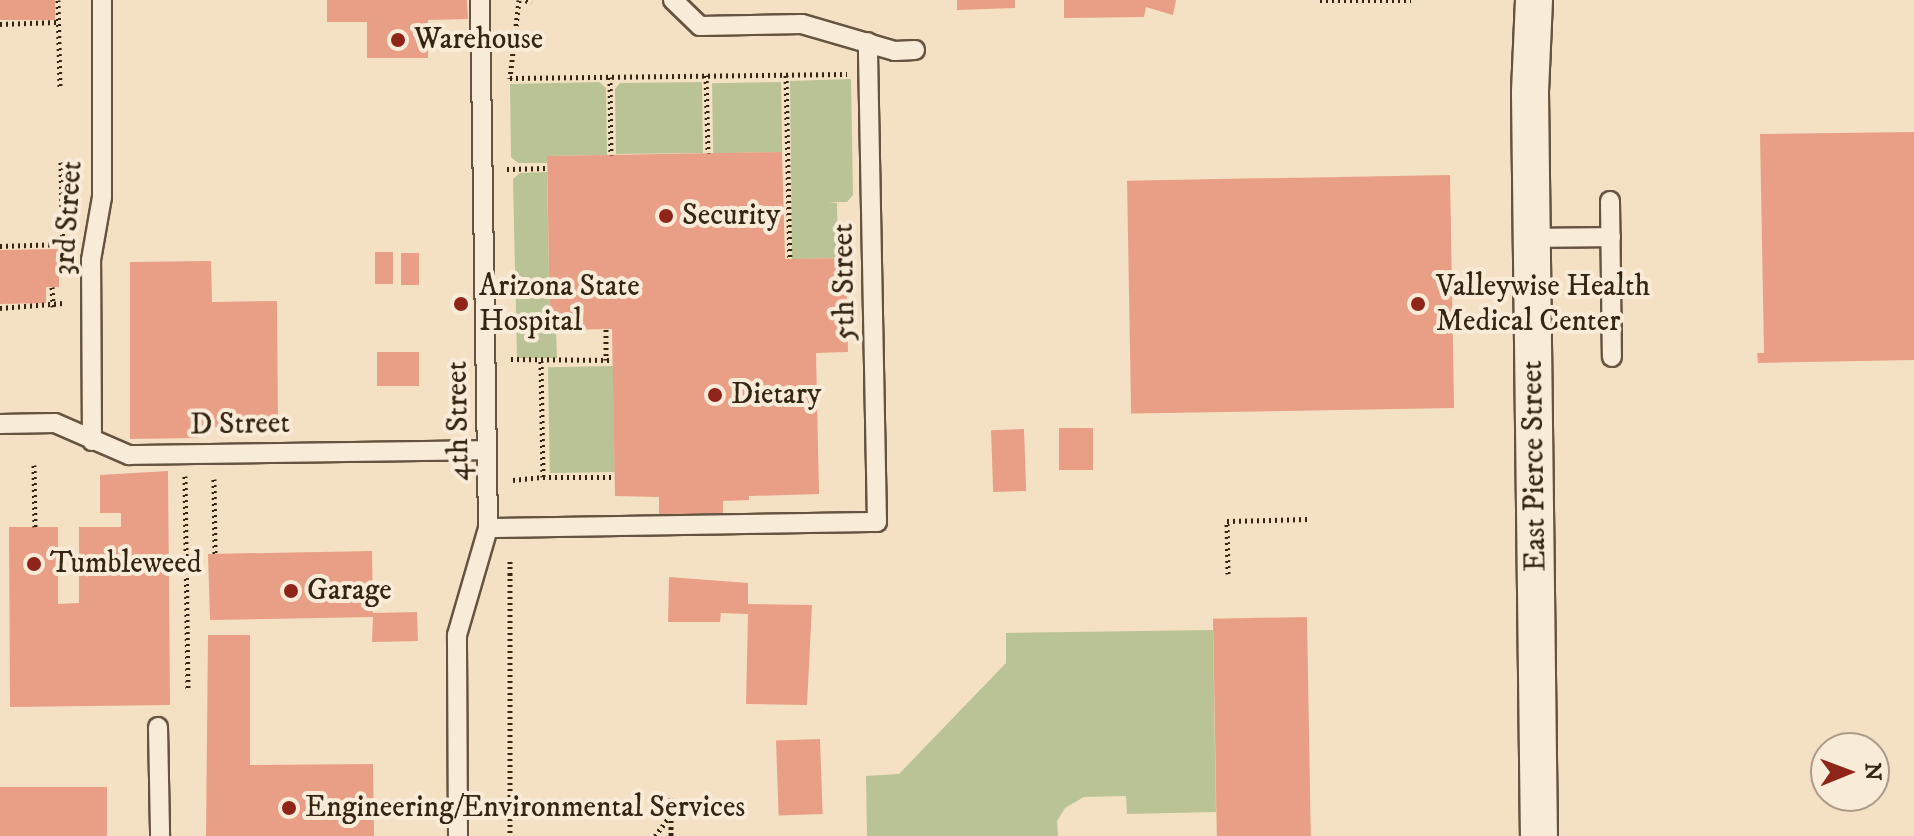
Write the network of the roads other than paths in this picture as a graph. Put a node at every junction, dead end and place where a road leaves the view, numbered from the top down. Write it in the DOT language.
graph roads {
  1 [pos="102,0"];
  2 [pos="480,0"];
  3 [pos="673,0"];
  4 [pos="1534,0"];
  5 [pos="868,42"];
  6 [pos="915,50"];
  7 [pos="1610,201"];
  8 [pos="1611,237"];
  9 [pos="1532,238"];
  10 [pos="1612,357"];
  11 [pos="0,424"];
  12 [pos="92,441"];
  13 [pos="487,450"];
  14 [pos="488,528"];
  15 [pos="158,727"];
  16 [pos="160,836"];
  17 [pos="458,836"];
  18 [pos="1539,836"];
  1 -- 12 [label="lane, 3rd Street"];
  2 -- 13 [label="lane, 4th Street"];
  3 -- 5 [label="lane"];
  4 -- 9 [label="street, East Pierce Street"];
  5 -- 6 [label="lane"];
  5 -- 14 [label="lane, 5th Street"];
  7 -- 8 [label="lane"];
  8 -- 9 [label="lane"];
  8 -- 10 [label="lane"];
  9 -- 18 [label="street, East Pierce Street"];
  11 -- 12 [label="lane, D Street"];
  12 -- 13 [label="lane, D Street"];
  13 -- 14 [label="lane, 4th Street"];
  14 -- 17 [label="lane, 4th Street"];
  15 -- 16 [label="lane"];
}
